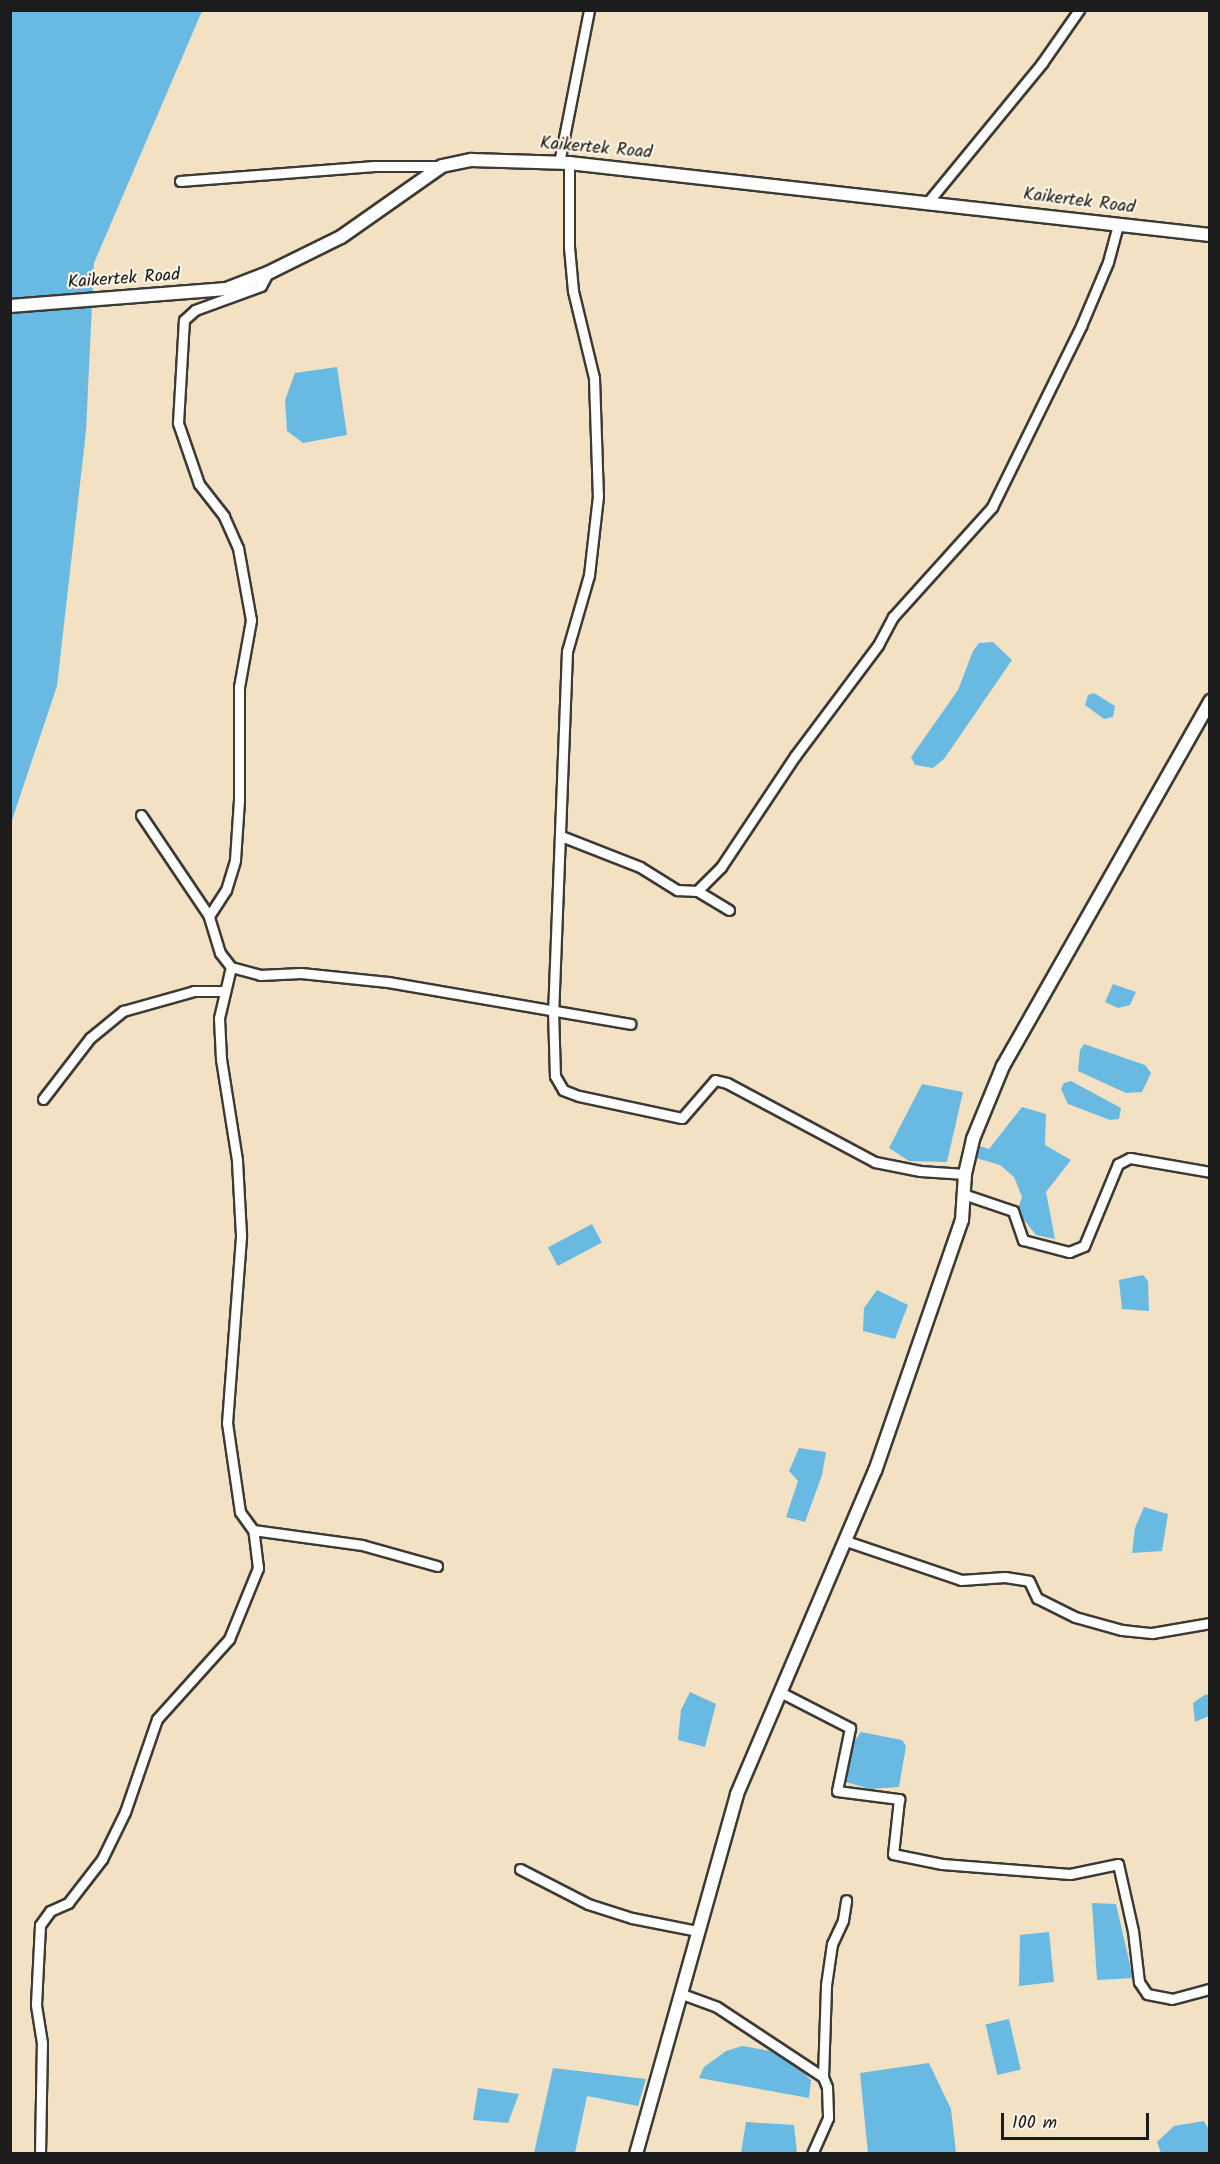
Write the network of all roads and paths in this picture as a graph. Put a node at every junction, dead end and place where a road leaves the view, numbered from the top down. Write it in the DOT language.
graph roads {
  1 [pos="588,10"];
  2 [pos="1078,10"];
  3 [pos="564,163"];
  4 [pos="442,166"];
  5 [pos="180,181"];
  6 [pos="928,202"];
  7 [pos="1118,225"];
  8 [pos="1209,235"];
  9 [pos="268,273"];
  10 [pos="10,306"];
  11 [pos="1209,701"];
  12 [pos="141,815"];
  13 [pos="561,836"];
  14 [pos="697,891"];
  15 [pos="729,910"];
  16 [pos="209,916"];
  17 [pos="231,967"];
  18 [pos="223,991"];
  19 [pos="553,1010"];
  20 [pos="630,1024"];
  21 [pos="43,1099"];
  22 [pos="1209,1172"];
  23 [pos="965,1174"];
  24 [pos="966,1194"];
  25 [pos="253,1530"];
  26 [pos="846,1541"];
  27 [pos="437,1566"];
  28 [pos="1209,1623"];
  29 [pos="780,1692"];
  30 [pos="520,1869"];
  31 [pos="846,1900"];
  32 [pos="697,1931"];
  33 [pos="1209,1989"];
  34 [pos="681,1994"];
  35 [pos="823,2077"];
  36 [pos="40,2154"];
  37 [pos="636,2154"];
  38 [pos="812,2154"];
  1 -- 3 [label="street"];
  2 -- 6 [label="street"];
  3 -- 4 [label="main road, Kaikertek Road"];
  3 -- 6 [label="main road, Kaikertek Road"];
  3 -- 13 [label="street"];
  4 -- 5 [label="street"];
  4 -- 9 [label="main road, Kaikertek Road"];
  6 -- 7 [label="main road, Kaikertek Road"];
  7 -- 8 [label="main road, Kaikertek Road"];
  7 -- 14 [label="street"];
  9 -- 10 [label="main road, Kaikertek Road"];
  9 -- 16 [label="street"];
  11 -- 23 [label="main road"];
  12 -- 16 [label="street"];
  13 -- 14 [label="street"];
  13 -- 19 [label="street"];
  14 -- 15 [label="street"];
  16 -- 17 [label="street"];
  17 -- 18 [label="street"];
  17 -- 19 [label="street"];
  18 -- 21 [label="street"];
  18 -- 25 [label="street"];
  19 -- 20 [label="street"];
  19 -- 23 [label="street"];
  22 -- 24 [label="street"];
  23 -- 24 [label="main road"];
  24 -- 26 [label="main road"];
  25 -- 27 [label="street"];
  25 -- 36 [label="street"];
  26 -- 28 [label="street"];
  26 -- 29 [label="main road"];
  29 -- 32 [label="main road"];
  29 -- 33 [label="street"];
  30 -- 32 [label="street"];
  31 -- 35 [label="street"];
  32 -- 34 [label="main road"];
  34 -- 35 [label="street"];
  34 -- 37 [label="main road"];
  35 -- 38 [label="street"];
}
